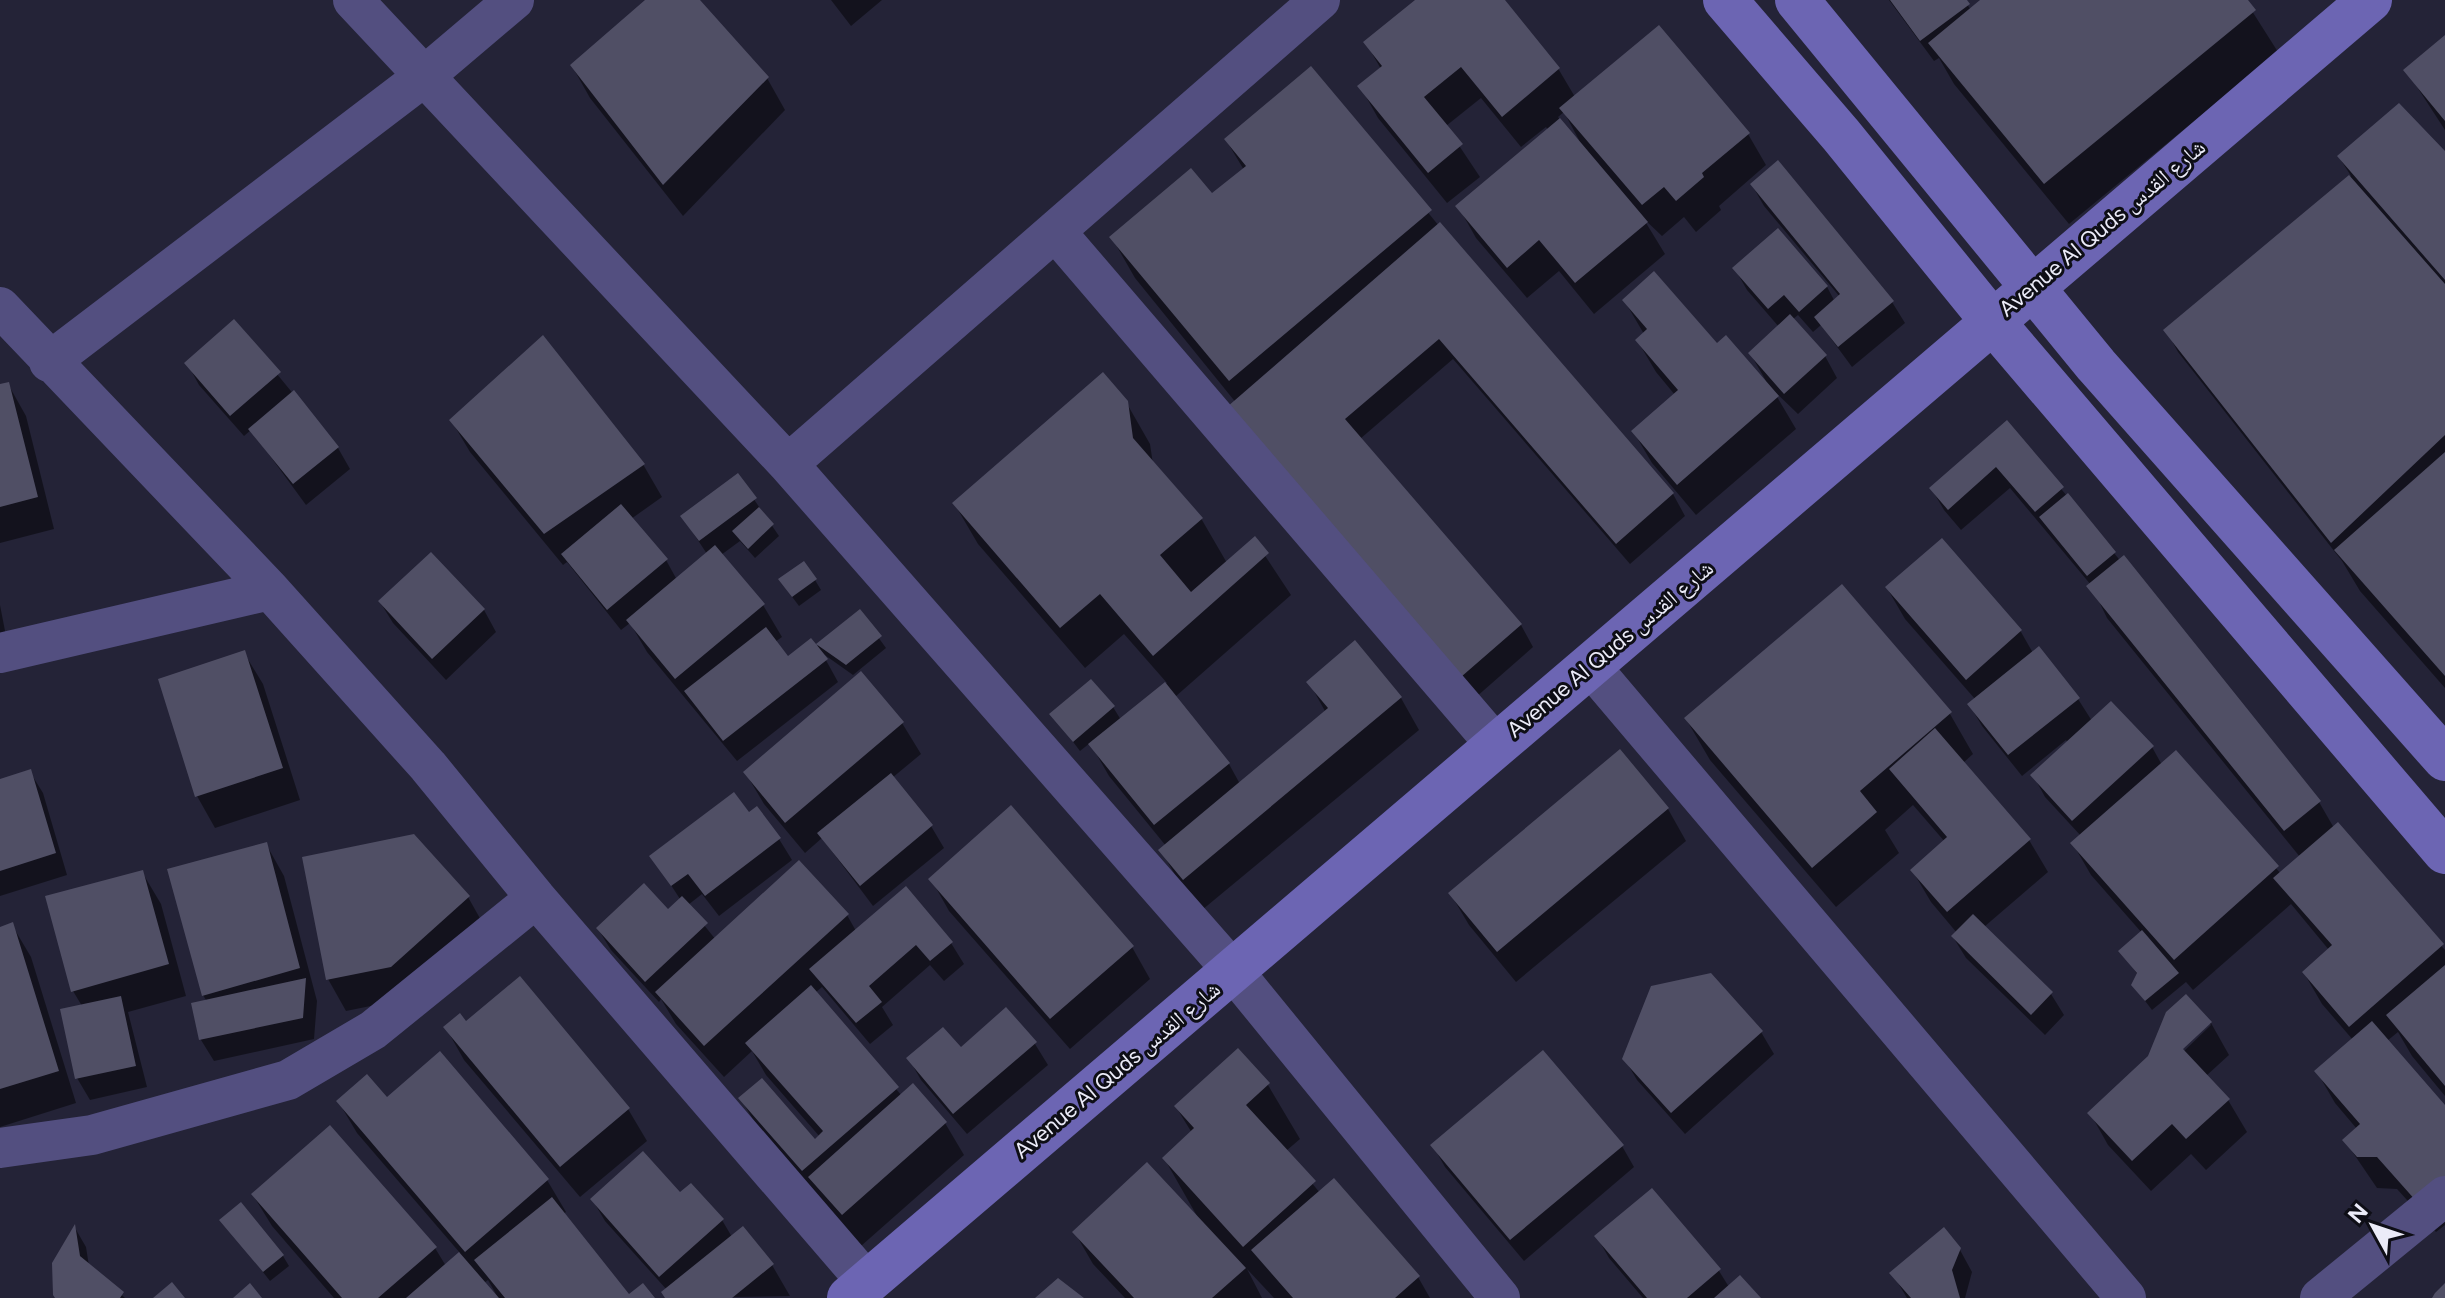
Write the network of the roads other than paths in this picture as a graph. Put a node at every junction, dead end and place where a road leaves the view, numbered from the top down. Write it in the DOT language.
graph roads {
  1 [pos="353,0"];
  2 [pos="514,0"];
  3 [pos="1320,0"];
  4 [pos="1725,0"];
  5 [pos="1797,0"];
  6 [pos="2370,0"];
  7 [pos="422,78"];
  8 [pos="1055,231"];
  9 [pos="2031,287"];
  10 [pos="0,307"];
  11 [pos="1992,321"];
  12 [pos="49,362"];
  13 [pos="788,464"];
  14 [pos="270,590"];
  15 [pos="0,653"];
  16 [pos="1591,667"];
  17 [pos="1496,745"];
  18 [pos="2445,759"];
  19 [pos="2445,852"];
  20 [pos="536,898"];
  21 [pos="1234,972"];
  22 [pos="0,1148"];
  23 [pos="2445,1196"];
  24 [pos="858,1290"];
  25 [pos="1500,1298"];
  26 [pos="2126,1298"];
  27 [pos="2320,1298"];
  1 -- 7 [label="street"];
  2 -- 7 [label="street"];
  3 -- 8 [label="street"];
  4 -- 11 [label="street"];
  5 -- 9 [label="street"];
  6 -- 9 [label="street, Avenue Al Quds شارع القدس"];
  7 -- 12 [label="street"];
  7 -- 13 [label="street"];
  8 -- 13 [label="street"];
  8 -- 17 [label="street"];
  9 -- 11 [label="street, Avenue Al Quds شارع القدس"];
  9 -- 18 [label="street"];
  10 -- 12 [label="street"];
  11 -- 16 [label="street, Avenue Al Quds شارع القدس"];
  11 -- 19 [label="street"];
  12 -- 14 [label="street"];
  13 -- 21 [label="street"];
  14 -- 15 [label="street"];
  14 -- 20 [label="street"];
  16 -- 17 [label="street, Avenue Al Quds شارع القدس"];
  16 -- 26 [label="street"];
  17 -- 21 [label="street, Avenue Al Quds شارع القدس"];
  20 -- 22 [label="street"];
  20 -- 24 [label="street"];
  21 -- 24 [label="street, Avenue Al Quds شارع القدس"];
  21 -- 25 [label="street"];
  23 -- 27 [label="street"];
}
